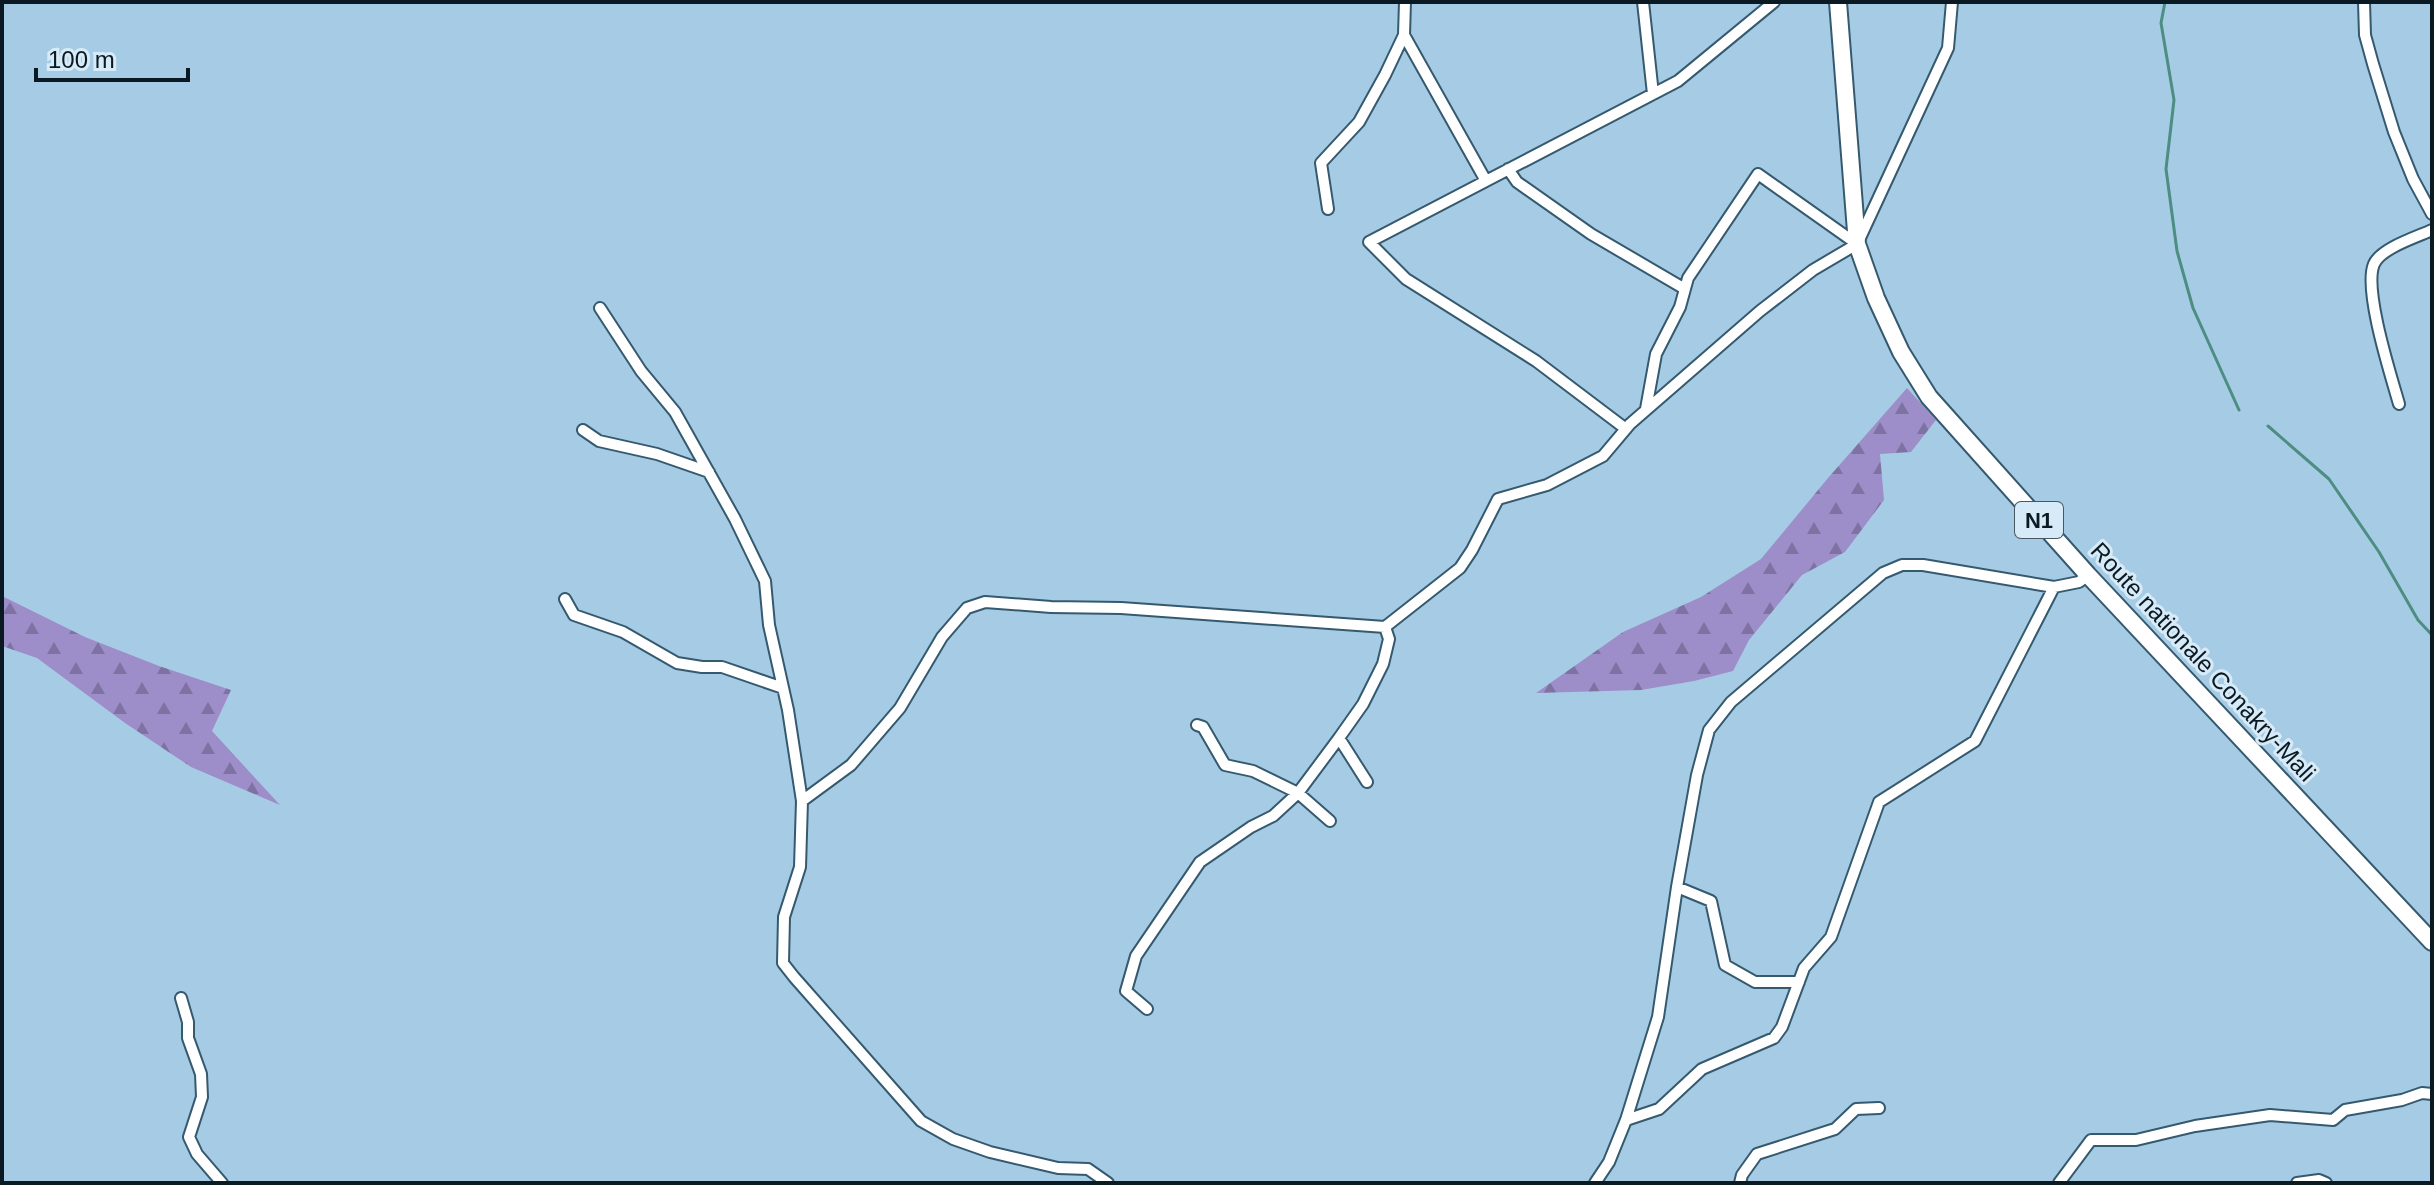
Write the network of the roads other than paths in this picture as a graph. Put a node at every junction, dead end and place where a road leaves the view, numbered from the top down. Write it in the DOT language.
graph roads {
  1 [pos="1405,2"];
  2 [pos="1643,2"];
  3 [pos="1774,2"];
  4 [pos="1838,2"];
  5 [pos="1952,2"];
  6 [pos="2364,2"];
  7 [pos="1404,35"];
  8 [pos="1653,94"];
  9 [pos="1508,169"];
  10 [pos="1486,181"];
  11 [pos="1328,209"];
  12 [pos="2432,214"];
  13 [pos="2432,230"];
  14 [pos="1857,244"];
  15 [pos="1685,289"];
  16 [pos="600,308"];
  17 [pos="2399,404"];
  18 [pos="1646,409"];
  19 [pos="1626,429"];
  20 [pos="583,430"];
  21 [pos="709,472"];
  22 [pos="2088,575"];
  23 [pos="2054,587"];
  24 [pos="565,599"];
  25 [pos="1385,627"];
  26 [pos="783,688"];
  27 [pos="1197,725"];
  28 [pos="1339,738"];
  29 [pos="1367,782"];
  30 [pos="1298,793"];
  31 [pos="802,801"];
  32 [pos="1330,821"];
  33 [pos="1677,887"];
  34 [pos="2432,942"];
  35 [pos="1799,982"];
  36 [pos="181,998"];
  37 [pos="1147,1009"];
  38 [pos="2432,1094"];
  39 [pos="1879,1108"];
  40 [pos="1626,1120"];
  41 [pos="222,1183"];
  42 [pos="1108,1183"];
  43 [pos="1595,1183"];
  44 [pos="1740,1183"];
  45 [pos="2059,1183"];
  46 [pos="2297,1183"];
  47 [pos="2326,1183"];
  1 -- 7 [label="street"];
  2 -- 8 [label="street"];
  3 -- 8 [label="street"];
  4 -- 14 [label="highway, Route nationale Conakry-Mali / N1"];
  5 -- 14 [label="street"];
  6 -- 12 [label="street"];
  7 -- 10 [label="street"];
  7 -- 11 [label="street"];
  8 -- 9 [label="street"];
  9 -- 10 [label="street"];
  9 -- 15 [label="street"];
  10 -- 19 [label="street"];
  13 -- 17 [label="street"];
  14 -- 15 [label="street"];
  14 -- 18 [label="street"];
  14 -- 22 [label="highway, Route nationale Conakry-Mali / N1"];
  15 -- 18 [label="street"];
  16 -- 21 [label="street"];
  18 -- 19 [label="street"];
  19 -- 25 [label="street"];
  20 -- 21 [label="street"];
  21 -- 26 [label="street"];
  22 -- 23 [label="street"];
  22 -- 34 [label="highway, Route nationale Conakry-Mali / N1"];
  23 -- 33 [label="street"];
  23 -- 35 [label="street"];
  24 -- 26 [label="street"];
  25 -- 28 [label="street"];
  25 -- 31 [label="street"];
  26 -- 31 [label="street"];
  27 -- 30 [label="street"];
  28 -- 29 [label="street"];
  28 -- 30 [label="street"];
  30 -- 32 [label="street"];
  30 -- 37 [label="street"];
  31 -- 42 [label="street"];
  33 -- 35 [label="street"];
  33 -- 40 [label="street"];
  35 -- 40 [label="street"];
  36 -- 41 [label="street"];
  38 -- 45 [label="street"];
  39 -- 44 [label="street"];
  40 -- 43 [label="street"];
  46 -- 47 [label="street"];
}
